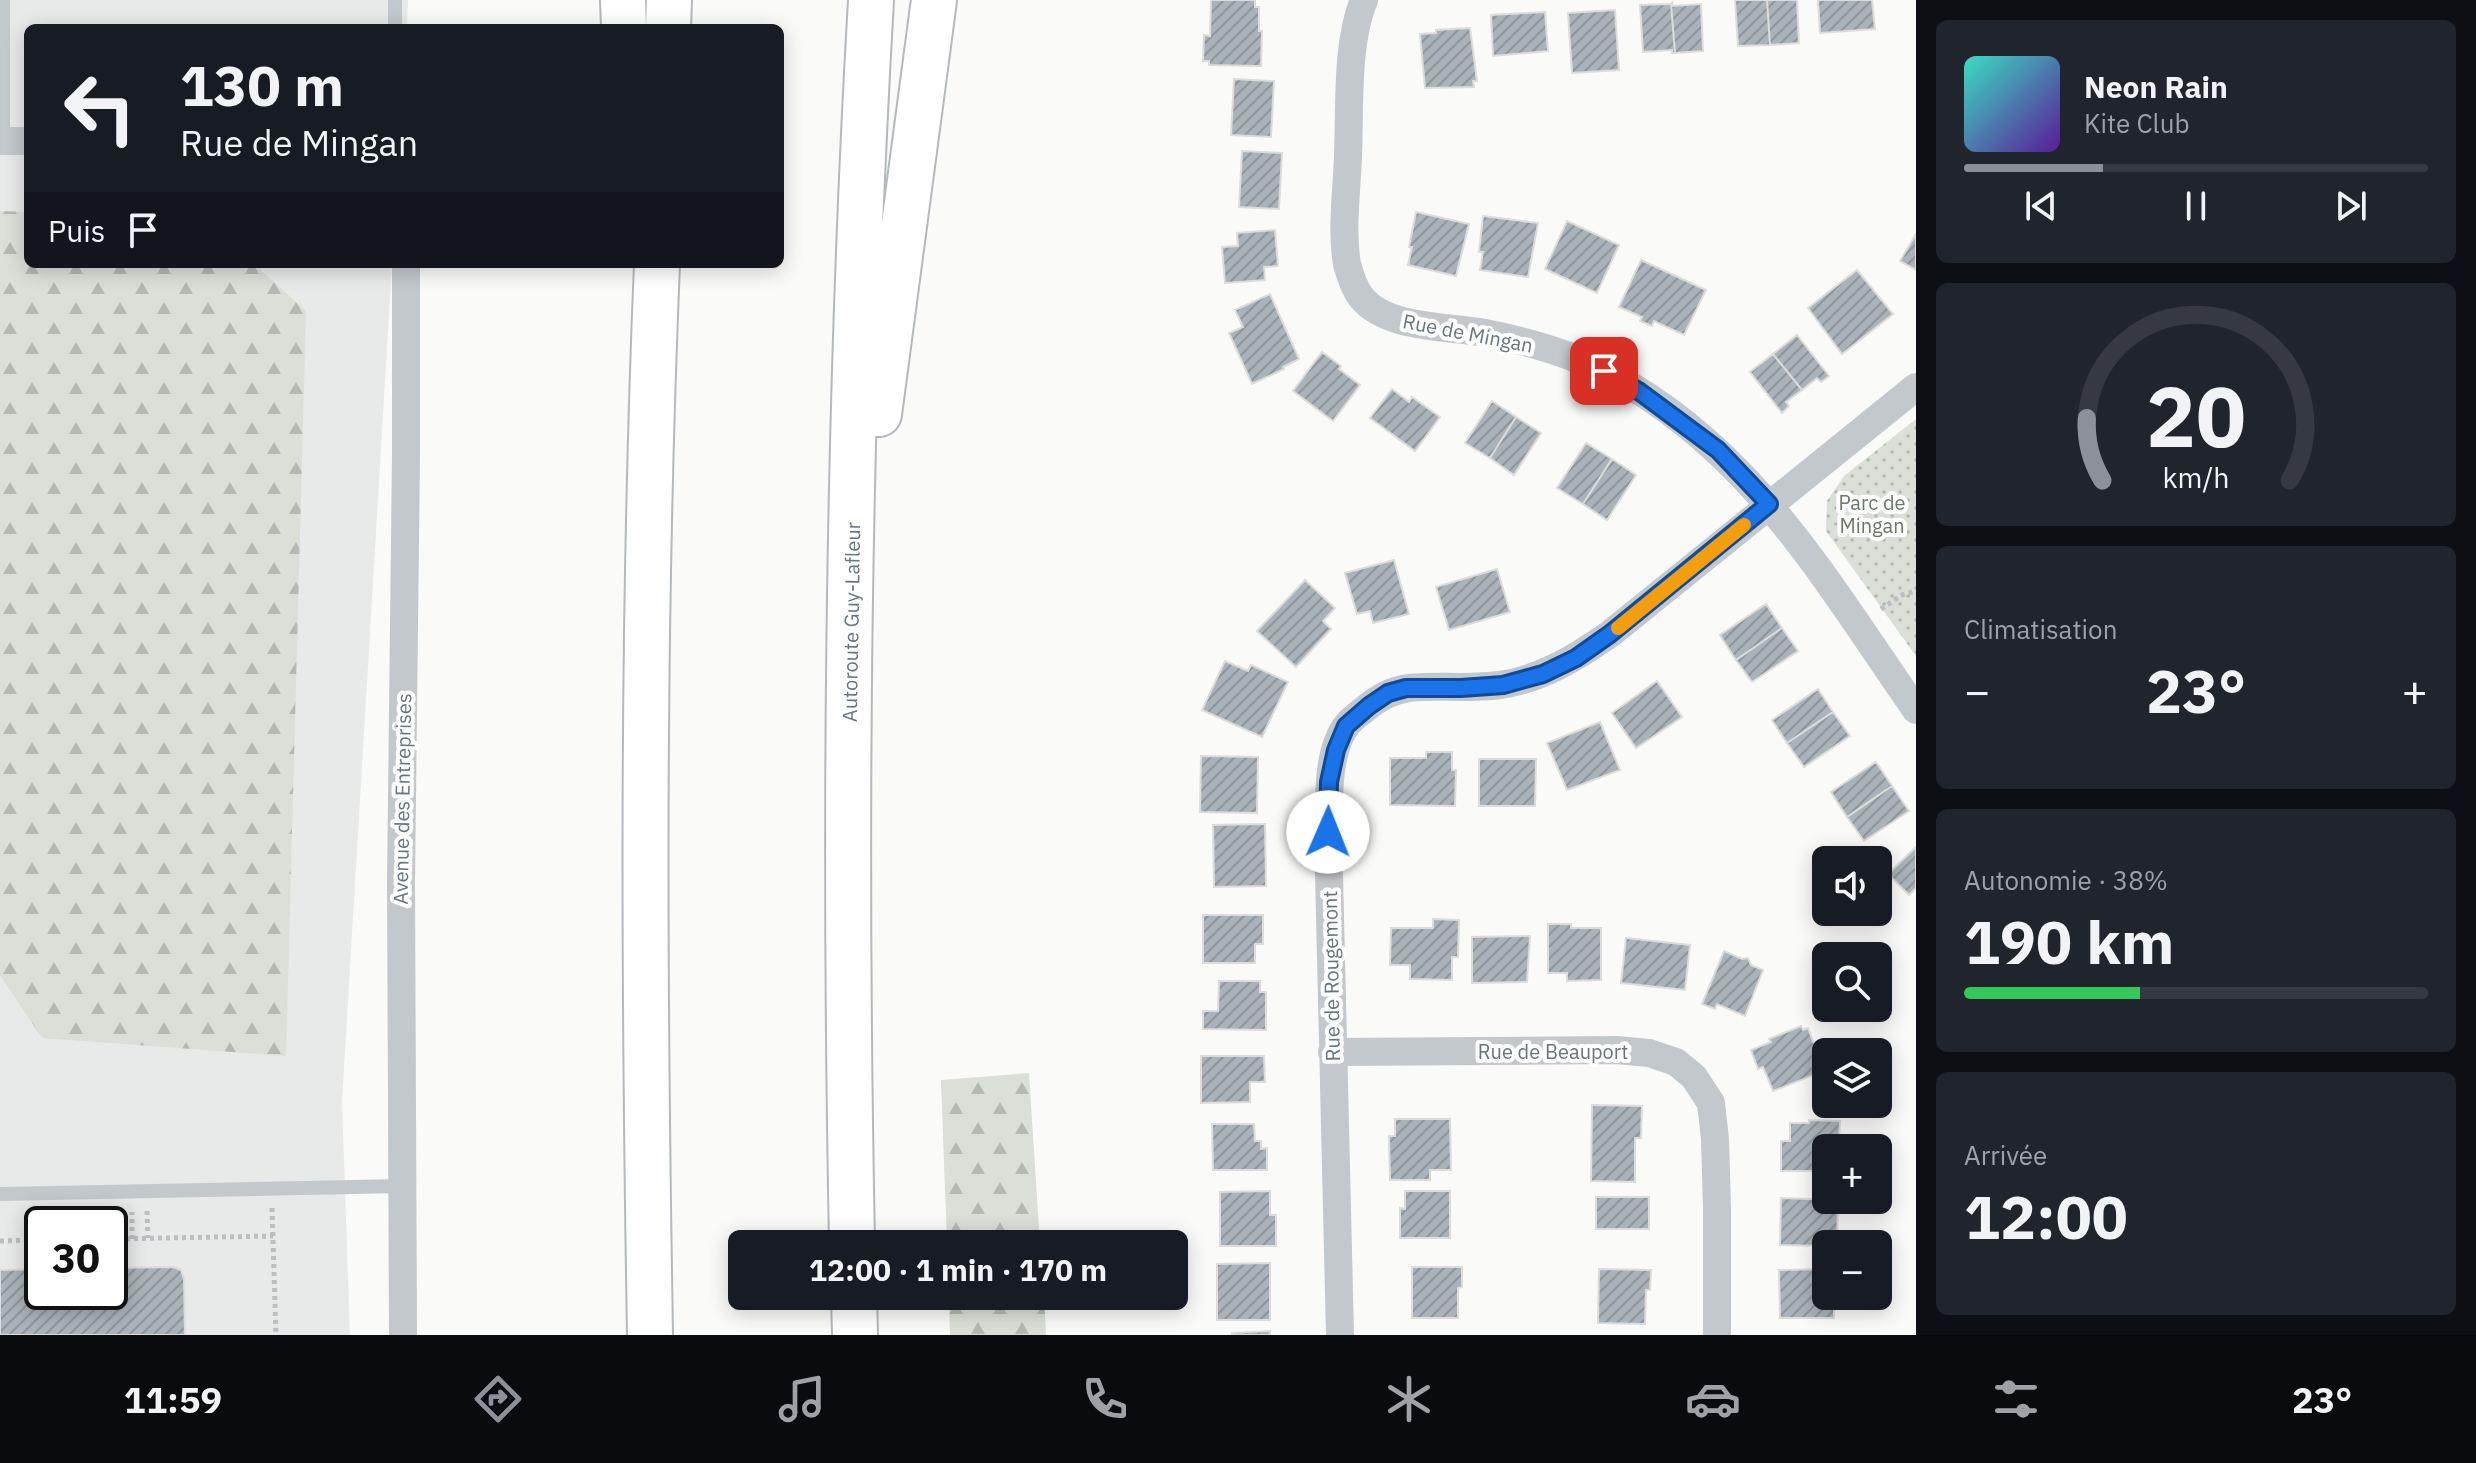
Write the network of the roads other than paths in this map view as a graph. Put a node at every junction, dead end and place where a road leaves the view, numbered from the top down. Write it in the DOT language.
graph roads {
  1 [pos="3,0"];
  2 [pos="395,0"];
  3 [pos="623,0"];
  4 [pos="669,0"];
  5 [pos="871,0"];
  6 [pos="934,0"];
  7 [pos="1364,0"];
  8 [pos="395,24"];
  9 [pos="624,24"];
  10 [pos="668,24"];
  11 [pos="1,54"];
  12 [pos="10,141"];
  13 [pos="406,268"];
  14 [pos="636,268"];
  15 [pos="657,268"];
  16 [pos="1916,387"];
  17 [pos="1769,504"];
  18 [pos="649,507"];
  19 [pos="850,631"];
  20 [pos="1916,710"];
  21 [pos="1332,1052"];
  22 [pos="401,1186"];
  23 [pos="0,1194"];
  24 [pos="852,1230"];
  25 [pos="854,1310"];
  26 [pos="403,1335"];
  27 [pos="650,1335"];
  28 [pos="855,1335"];
  29 [pos="1340,1335"];
  30 [pos="1717,1335"];
  1 -- 11 [label="lane"];
  2 -- 8 [label="lane"];
  3 -- 9 [label="highway"];
  4 -- 10 [label="highway"];
  5 -- 19 [label="highway, Autoroute Guy-Lafleur"];
  6 -- 19 [label="highway"];
  7 -- 17 [label="street, Rue de Mingan"];
  11 -- 12 [label="lane"];
  13 -- 22 [label="street, Avenue des Entreprises"];
  14 -- 18 [label="highway"];
  15 -- 18 [label="highway"];
  16 -- 17 [label="street, Rue de Rougemont"];
  17 -- 20 [label="street, Rue de Mingan"];
  17 -- 21 [label="street, Rue de Rougemont"];
  18 -- 27 [label="highway"];
  19 -- 24 [label="highway, Autoroute Guy-Lafleur"];
  21 -- 29 [label="street, Rue de Rougemont"];
  21 -- 30 [label="street, Rue de Beauport"];
  22 -- 23 [label="lane"];
  22 -- 26 [label="street, Avenue des Entreprises"];
  25 -- 28 [label="highway"];
}
